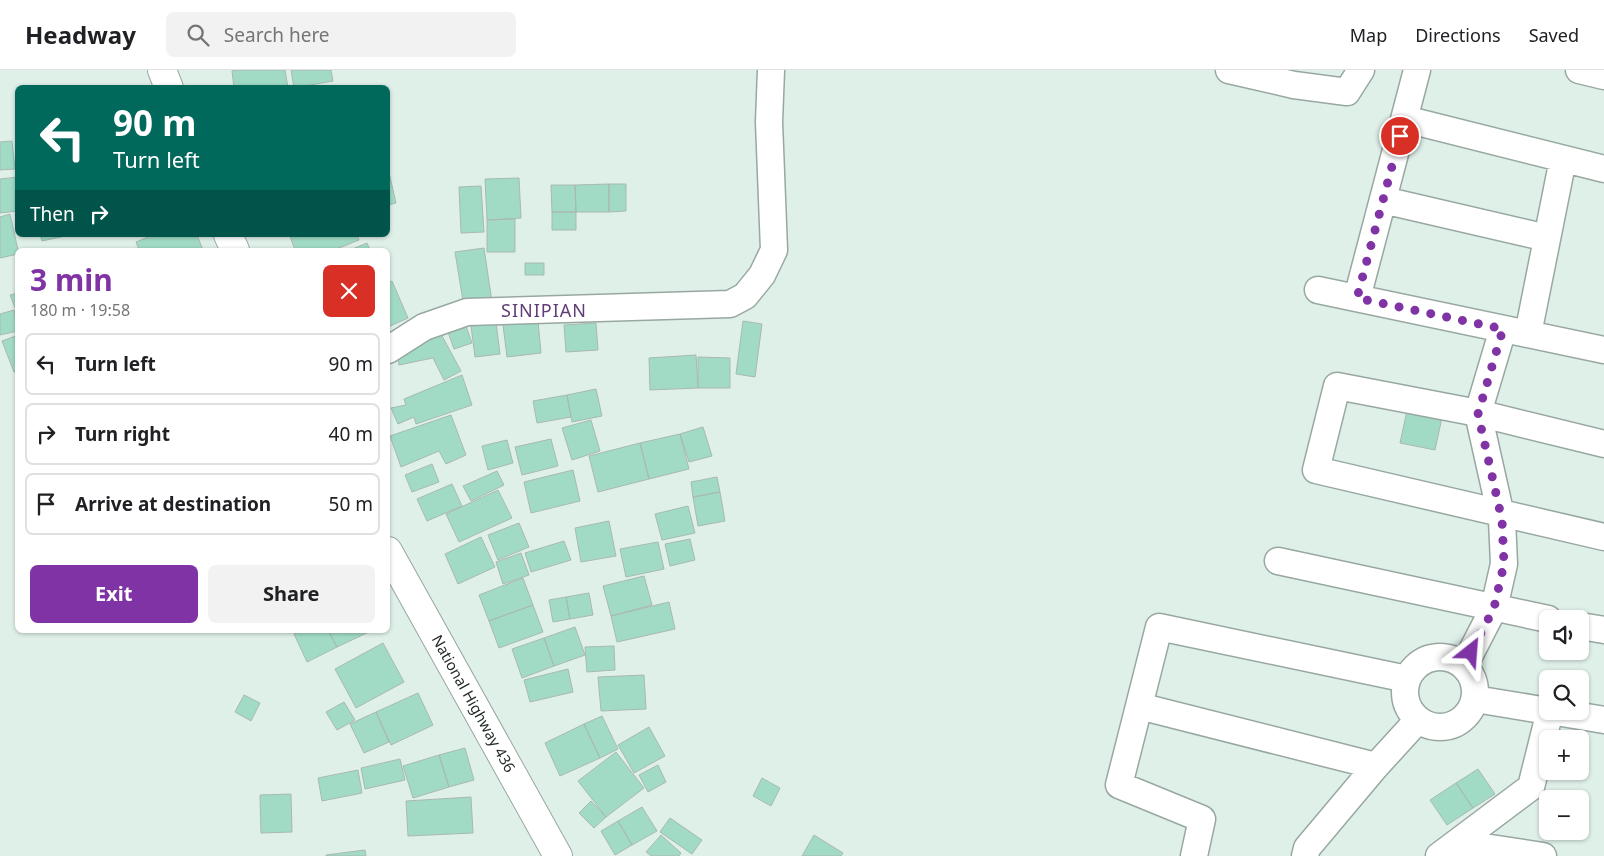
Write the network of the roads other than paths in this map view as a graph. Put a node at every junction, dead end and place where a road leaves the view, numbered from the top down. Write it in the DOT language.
graph roads {
  1 [pos="162,70"];
  2 [pos="771,70"];
  3 [pos="1229,70"];
  4 [pos="1361,70"];
  5 [pos="1418,70"];
  6 [pos="1579,70"];
  7 [pos="1604,76"];
  8 [pos="168,85"];
  9 [pos="1405,119"];
  10 [pos="1563,159"];
  11 [pos="1604,169"];
  12 [pos="1383,200"];
  13 [pos="1547,238"];
  14 [pos="1318,290"];
  15 [pos="1357,298"];
  16 [pos="1503,329"];
  17 [pos="1528,334"];
  18 [pos="390,349"];
  19 [pos="1604,350"];
  20 [pos="1478,414"];
  21 [pos="1604,444"];
  22 [pos="1500,514"];
  23 [pos="1604,537"];
  24 [pos="390,555"];
  25 [pos="1278,561"];
  26 [pos="1494,608"];
  27 [pos="1539,617"];
  28 [pos="1589,628"];
  29 [pos="1604,630"];
  30 [pos="1464,666"];
  31 [pos="1407,679"];
  32 [pos="1475,699"];
  33 [pos="1139,706"];
  34 [pos="1539,709"];
  35 [pos="1589,718"];
  36 [pos="1418,720"];
  37 [pos="1547,720"];
  38 [pos="1604,720"];
  39 [pos="1376,766"];
  40 [pos="1448,849"];
  41 [pos="1303,853"];
  42 [pos="558,856"];
  43 [pos="1194,856"];
  44 [pos="1543,856"];
  1 -- 8 [label="main road"];
  2 -- 18 [label="street"];
  3 -- 4 [label="street"];
  5 -- 9 [label="street"];
  6 -- 7 [label="street"];
  9 -- 10 [label="street"];
  9 -- 12 [label="street"];
  10 -- 11 [label="street"];
  10 -- 13 [label="street"];
  12 -- 13 [label="street"];
  12 -- 15 [label="street"];
  13 -- 17 [label="street"];
  14 -- 15 [label="street"];
  15 -- 16 [label="street"];
  16 -- 17 [label="street"];
  16 -- 20 [label="street"];
  17 -- 19 [label="street"];
  20 -- 21 [label="street"];
  20 -- 22 [label="street"];
  20 -- 22 [label="street"];
  22 -- 23 [label="street"];
  22 -- 26 [label="street"];
  24 -- 42 [label="main road, National Highway 436"];
  25 -- 26 [label="street"];
  26 -- 27 [label="street"];
  26 -- 30 [label="street"];
  28 -- 29 [label="street"];
  30 -- 31 [label="street"];
  30 -- 32 [label="street"];
  31 -- 33 [label="street"];
  31 -- 36 [label="street"];
  32 -- 34 [label="street"];
  32 -- 36 [label="street"];
  33 -- 39 [label="street"];
  33 -- 43 [label="street"];
  35 -- 38 [label="street"];
  36 -- 39 [label="street"];
  37 -- 40 [label="street"];
  39 -- 41 [label="street"];
  40 -- 44 [label="street"];
}
